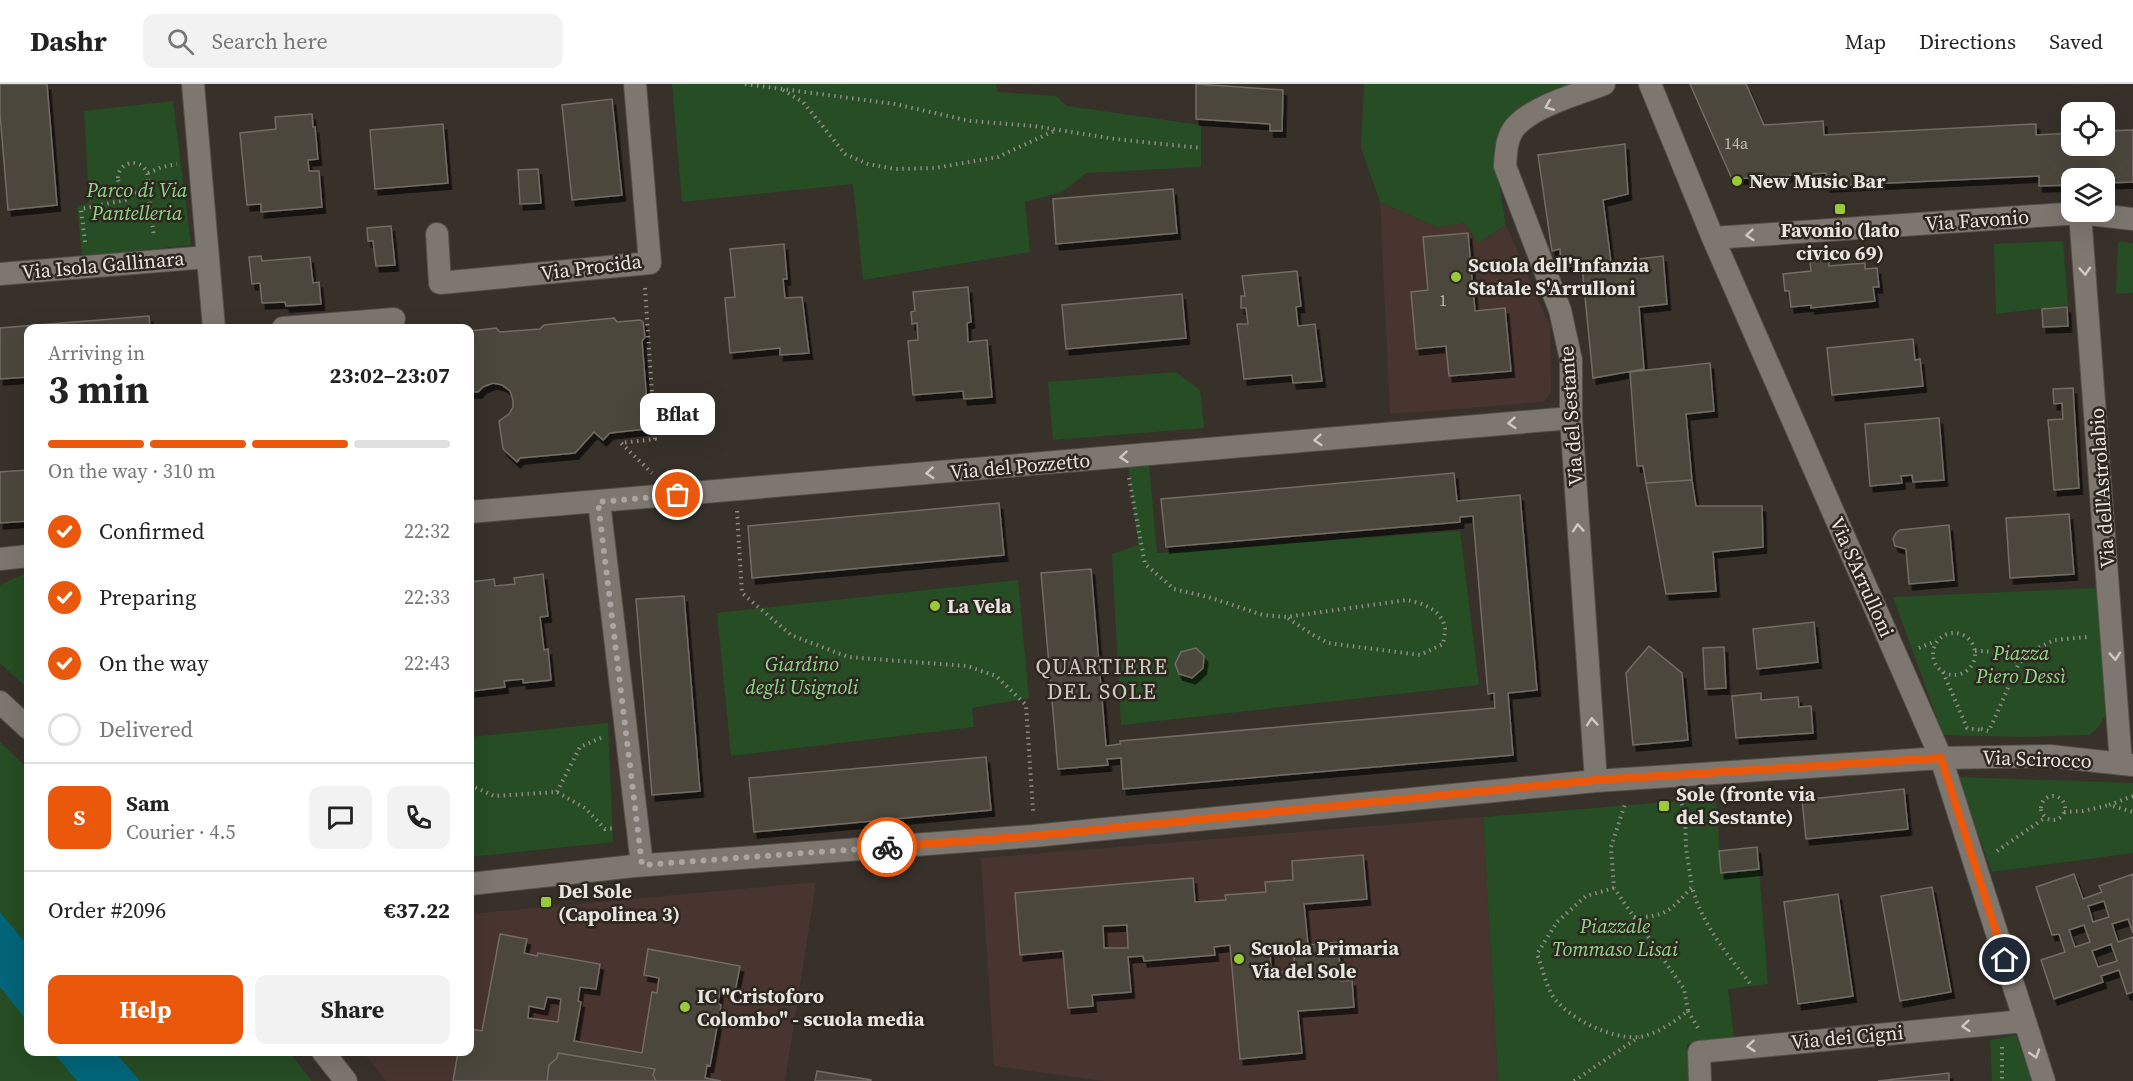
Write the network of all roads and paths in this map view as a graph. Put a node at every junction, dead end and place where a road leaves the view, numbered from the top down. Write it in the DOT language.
graph roads {
  1 [pos="193,84"];
  2 [pos="635,84"];
  3 [pos="745,84"];
  4 [pos="1604,84"];
  5 [pos="1650,84"];
  6 [pos="782,89"];
  7 [pos="1057,130"];
  8 [pos="1201,148"];
  9 [pos="147,184"];
  10 [pos="136,193"];
  11 [pos="2061,214"];
  12 [pos="2115,217"];
  13 [pos="2133,219"];
  14 [pos="2081,222"];
  15 [pos="437,234"];
  16 [pos="1713,238"];
  17 [pos="207,257"];
  18 [pos="157,261"];
  19 [pos="644,264"];
  20 [pos="88,267"];
  21 [pos="0,274"];
  22 [pos="394,319"];
  23 [pos="214,324"];
  24 [pos="332,324"];
  25 [pos="1571,418"];
  26 [pos="1125,457"];
  27 [pos="735,490"];
  28 [pos="659,496"];
  29 [pos="598,502"];
  30 [pos="474,512"];
  31 [pos="24,556"];
  32 [pos="0,559"];
  33 [pos="1286,617"];
  34 [pos="2113,634"];
  35 [pos="1975,651"];
  36 [pos="2019,663"];
  37 [pos="1942,672"];
  38 [pos="0,702"];
  39 [pos="24,724"];
  40 [pos="625,727"];
  41 [pos="1981,729"];
  42 [pos="1974,757"];
  43 [pos="1941,758"];
  44 [pos="2127,765"];
  45 [pos="1625,779"];
  46 [pos="1596,780"];
  47 [pos="474,787"];
  48 [pos="557,792"];
  49 [pos="2133,796"];
  50 [pos="1669,800"];
  51 [pos="1636,803"];
  52 [pos="1625,804"];
  53 [pos="2109,805"];
  54 [pos="2064,812"];
  55 [pos="2133,813"];
  56 [pos="2046,817"];
  57 [pos="637,824"];
  58 [pos="1033,836"];
  59 [pos="1973,860"];
  60 [pos="642,865"];
  61 [pos="474,884"];
  62 [pos="1692,887"];
  63 [pos="1614,888"];
  64 [pos="1634,917"];
  65 [pos="1752,987"];
  66 [pos="2014,1021"];
  67 [pos="1639,1037"];
  68 [pos="326,1056"];
  69 [pos="346,1081"];
  70 [pos="1574,1081"];
  71 [pos="1700,1081"];
  72 [pos="2002,1081"];
  73 [pos="2044,1081"];
  1 -- 17 [label="street"];
  2 -- 19 [label="street, Via Procida"];
  3 -- 6 [label="path"];
  4 -- 25 [label="street, Via del Sestante, one-way"];
  5 -- 16 [label="street, Via S'Arrulloni"];
  6 -- 7 [label="path"];
  6 -- 7 [label="path"];
  7 -- 8 [label="path"];
  9 -- 10 [label="path"];
  9 -- 10 [label="path"];
  9 -- 18 [label="path"];
  10 -- 20 [label="path"];
  11 -- 16 [label="street, Via Favonio, one-way"];
  12 -- 13 [label="street, Via Favonio"];
  14 -- 34 [label="street, Via dell'Astrolabio, one-way"];
  15 -- 19 [label="street, Via Procida"];
  16 -- 43 [label="street, Via S'Arrulloni"];
  17 -- 18 [label="street, Via Isola Gallinara"];
  17 -- 23 [label="street"];
  18 -- 20 [label="street, Via Isola Gallinara"];
  19 -- 28 [label="path"];
  20 -- 21 [label="street, Via Isola Gallinara"];
  22 -- 24 [label="street"];
  25 -- 26 [label="street, Via del Pozzetto, one-way"];
  46 -- 25 [label="street, Via del Sestante, one-way"];
  26 -- 27 [label="street, Via del Pozzetto, one-way"];
  26 -- 33 [label="path"];
  27 -- 28 [label="street, Via del Pozzetto"];
  27 -- 58 [label="path"];
  28 -- 29 [label="street, Via del Pozzetto"];
  29 -- 30 [label="street, Via del Pozzetto"];
  29 -- 40 [label="street"];
  31 -- 32 [label="street"];
  33 -- 33 [label="path"];
  34 -- 36 [label="path"];
  34 -- 44 [label="street, Via dell'Astrolabio, one-way"];
  35 -- 36 [label="path"];
  35 -- 37 [label="path"];
  35 -- 37 [label="path"];
  36 -- 41 [label="path"];
  37 -- 41 [label="path"];
  38 -- 39 [label="street"];
  40 -- 48 [label="path"];
  40 -- 57 [label="street"];
  41 -- 42 [label="path"];
  42 -- 43 [label="street, Via Scirocco"];
  42 -- 44 [label="street, Via Scirocco"];
  43 -- 45 [label="street, Via Scirocco"];
  43 -- 59 [label="street, Via S'Arrulloni"];
  45 -- 46 [label="street, Via Scirocco"];
  45 -- 52 [label="path"];
  46 -- 58 [label="street, Via Scirocco"];
  47 -- 48 [label="path"];
  48 -- 57 [label="path"];
  49 -- 53 [label="path"];
  50 -- 62 [label="path"];
  51 -- 52 [label="path"];
  52 -- 63 [label="path"];
  53 -- 54 [label="path"];
  53 -- 55 [label="path"];
  54 -- 56 [label="path"];
  54 -- 56 [label="path"];
  56 -- 59 [label="path"];
  57 -- 60 [label="street"];
  58 -- 60 [label="street, Via Scirocco"];
  59 -- 66 [label="street, Via S'Arrulloni"];
  60 -- 61 [label="street, Via Scirocco"];
  62 -- 64 [label="path"];
  62 -- 65 [label="path"];
  63 -- 64 [label="path"];
  63 -- 67 [label="path"];
  64 -- 67 [label="path"];
  66 -- 71 [label="street, Via dei Cigni, one-way"];
  66 -- 72 [label="path"];
  66 -- 73 [label="street, Via S'Arrulloni, one-way"];
  67 -- 70 [label="path"];
  68 -- 69 [label="street"];
}
